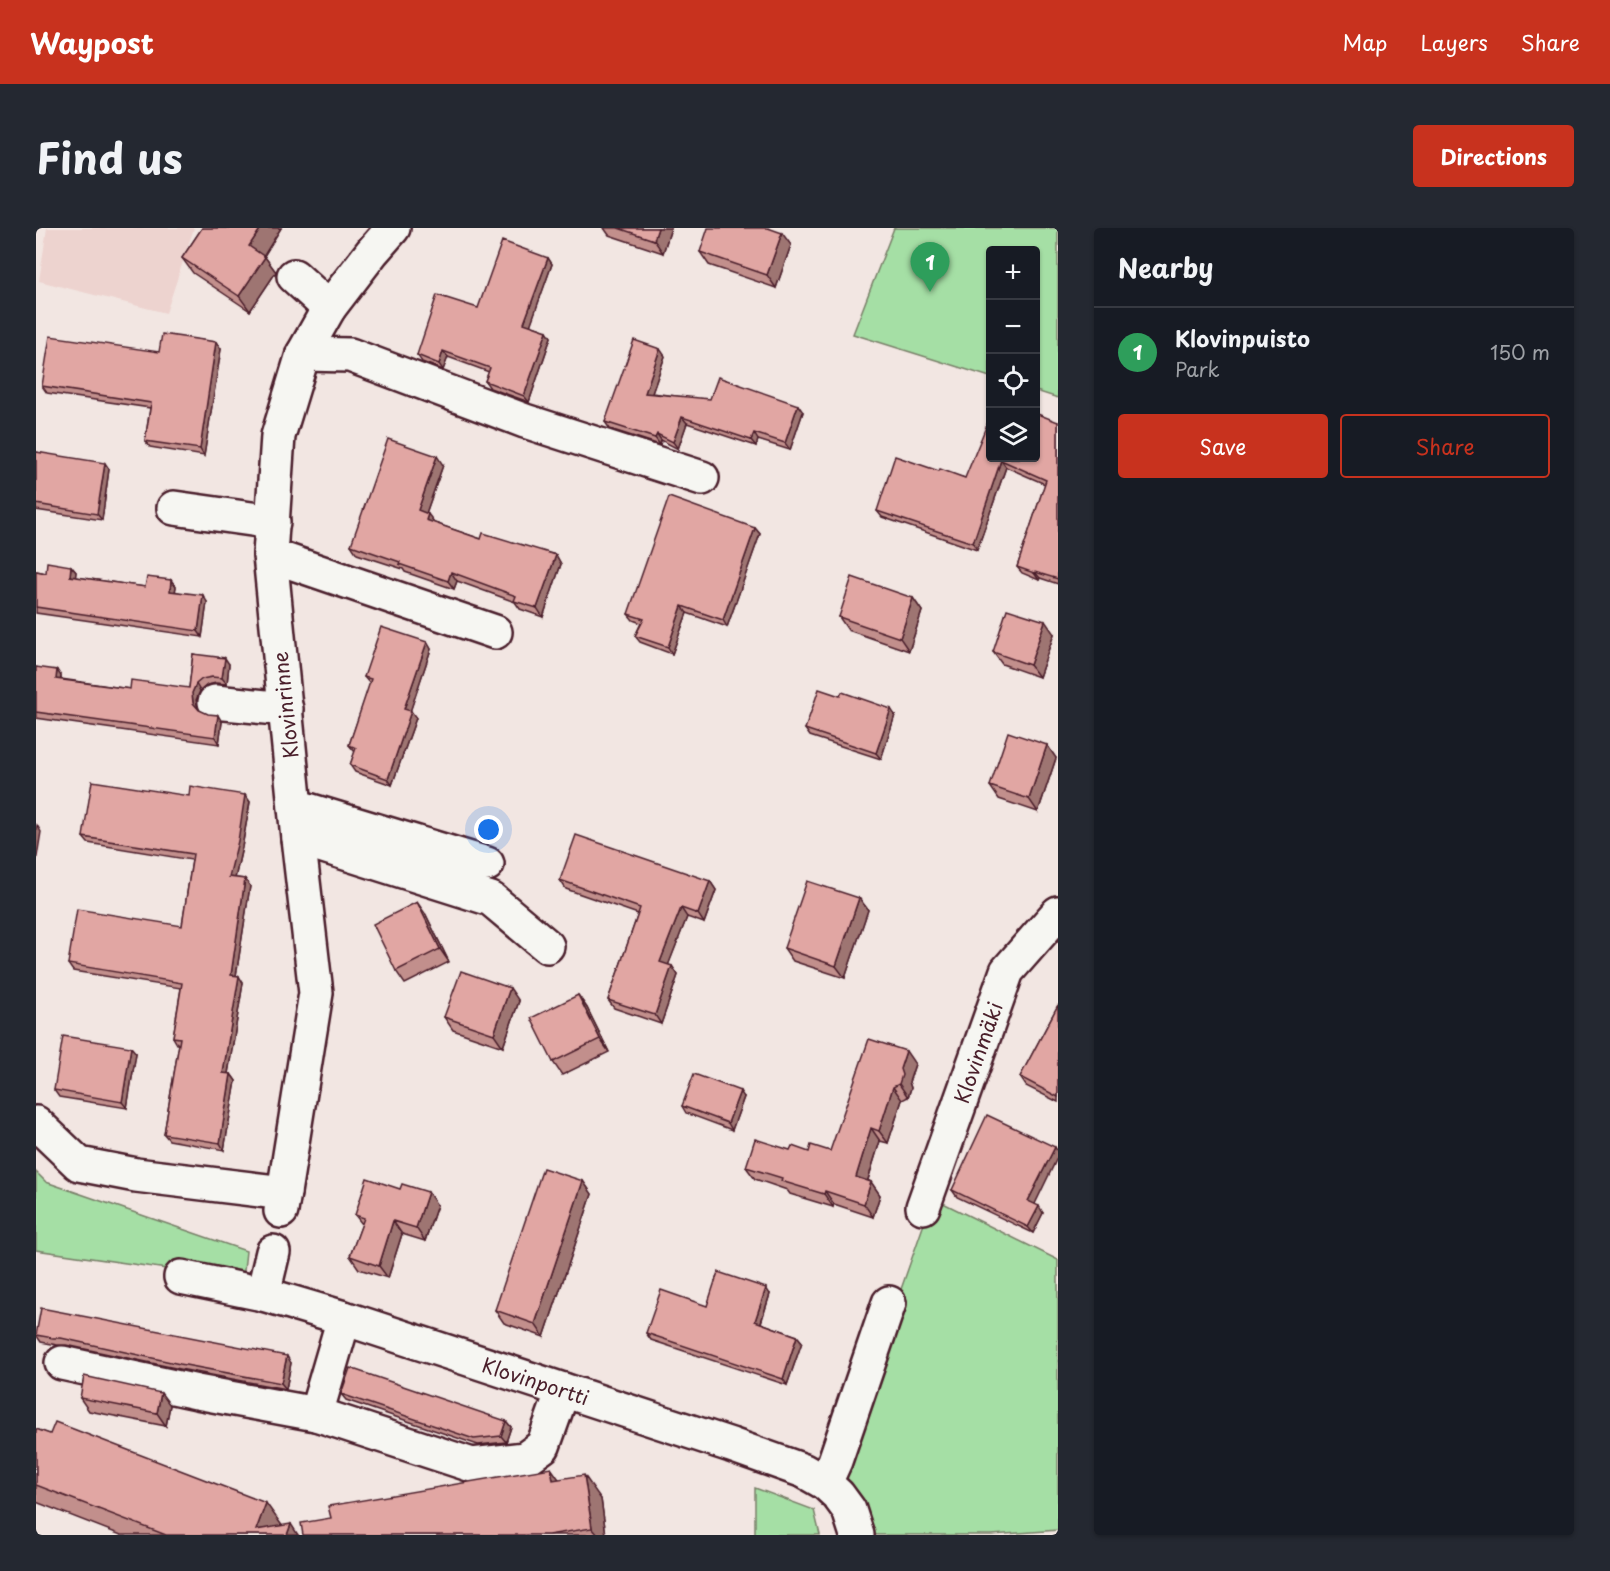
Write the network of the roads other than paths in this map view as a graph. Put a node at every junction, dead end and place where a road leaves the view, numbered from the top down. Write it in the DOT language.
graph roads {
  1 [pos="393,228"];
  2 [pos="294,276"];
  3 [pos="329,308"];
  4 [pos="303,354"];
  5 [pos="702,478"];
  6 [pos="174,508"];
  7 [pos="273,522"];
  8 [pos="270,555"];
  9 [pos="495,632"];
  10 [pos="215,702"];
  11 [pos="286,709"];
  12 [pos="295,806"];
  13 [pos="298,838"];
  14 [pos="487,864"];
  15 [pos="1058,913"];
  16 [pos="547,946"];
  17 [pos="36,1123"];
  18 [pos="923,1207"];
  19 [pos="273,1252"];
  20 [pos="181,1277"];
  21 [pos="264,1294"];
  22 [pos="890,1303"];
  23 [pos="344,1318"];
  24 [pos="62,1363"];
  25 [pos="562,1390"];
  26 [pos="316,1414"];
  27 [pos="825,1483"];
  28 [pos="857,1535"];
  1 -- 3 [label="street, Klovinrinne"];
  2 -- 3 [label="street"];
  3 -- 4 [label="street, Klovinrinne"];
  4 -- 5 [label="street"];
  4 -- 7 [label="street, Klovinrinne"];
  6 -- 7 [label="street"];
  7 -- 8 [label="street, Klovinrinne"];
  8 -- 9 [label="street"];
  8 -- 11 [label="street, Klovinrinne"];
  10 -- 11 [label="street"];
  11 -- 12 [label="street, Klovinrinne"];
  12 -- 13 [label="street, Klovinrinne"];
  12 -- 14 [label="street"];
  13 -- 16 [label="street"];
  13 -- 17 [label="street, Klovinrinne"];
  15 -- 18 [label="street, Klovinmäki"];
  19 -- 21 [label="street"];
  20 -- 21 [label="street, Klovinportti"];
  21 -- 23 [label="street, Klovinportti"];
  22 -- 27 [label="street"];
  23 -- 25 [label="street, Klovinportti"];
  23 -- 26 [label="street"];
  24 -- 26 [label="street"];
  25 -- 26 [label="street"];
  25 -- 27 [label="street, Klovinportti"];
  27 -- 28 [label="street, Klovinportti"];
}
